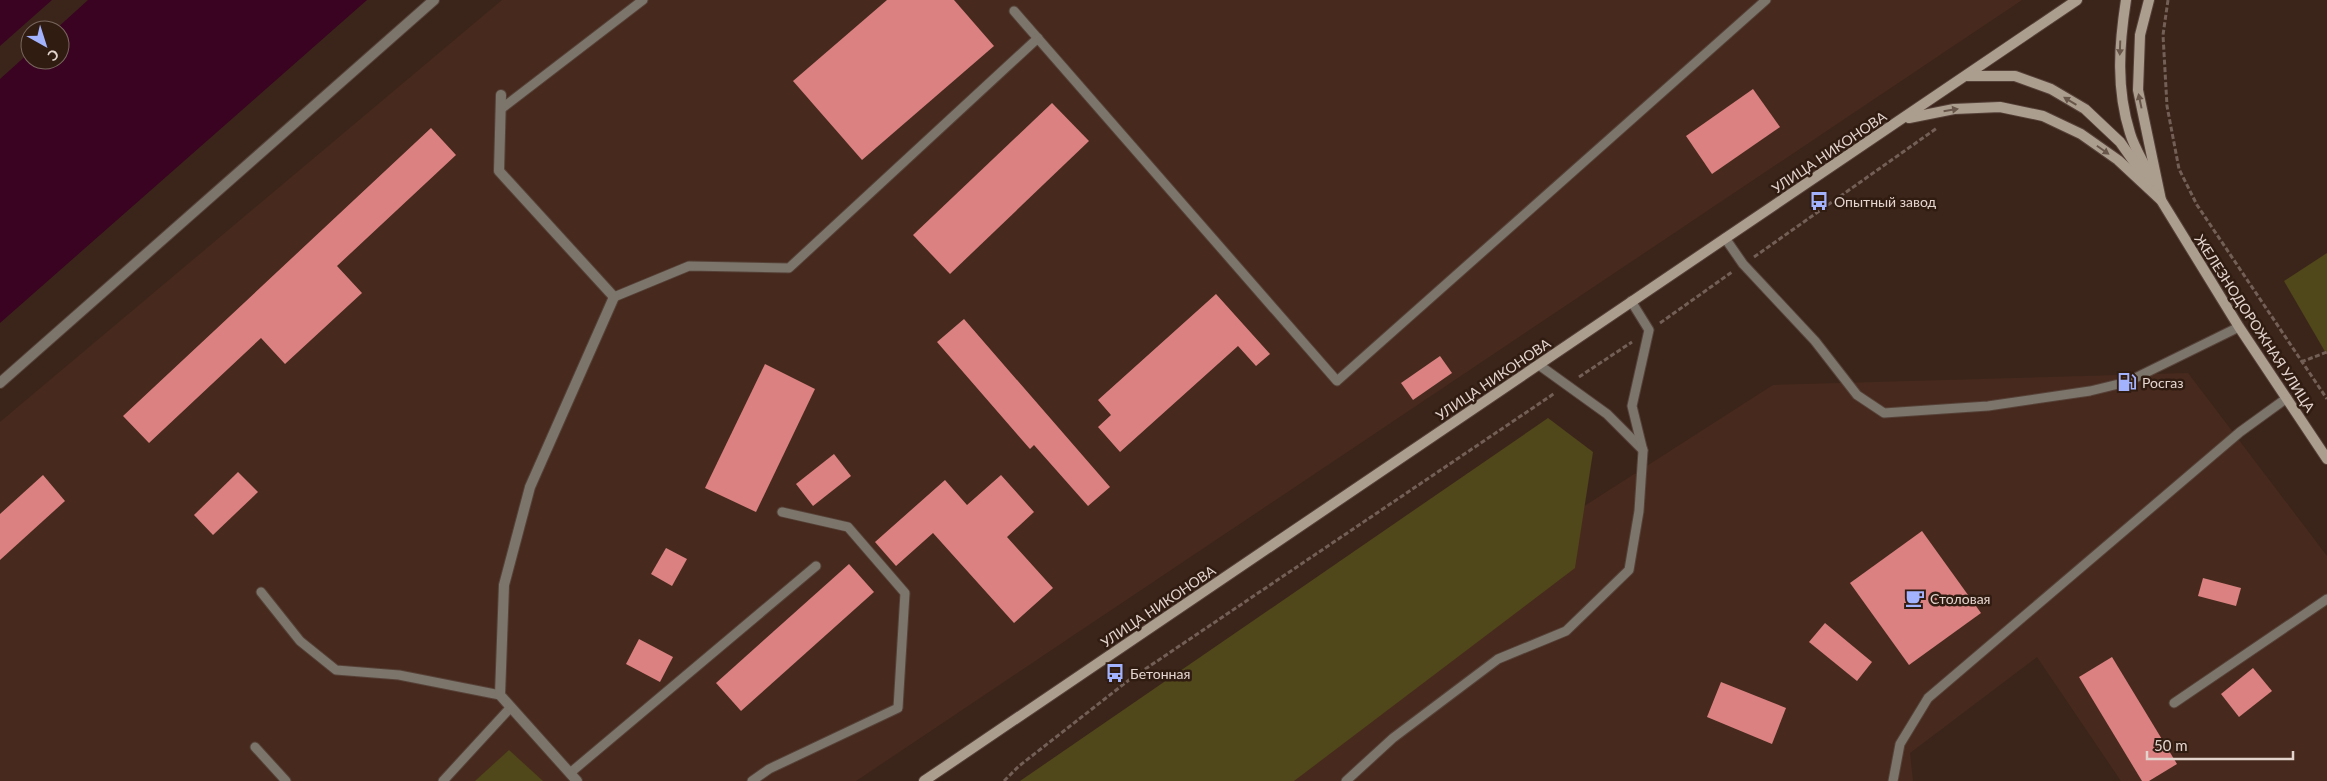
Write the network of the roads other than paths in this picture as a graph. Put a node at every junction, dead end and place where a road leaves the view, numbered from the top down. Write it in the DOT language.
graph roads {
  1 [pos="434,0"];
  2 [pos="643,0"];
  3 [pos="1766,0"];
  4 [pos="2077,0"];
  5 [pos="2126,0"];
  6 [pos="2149,0"];
  7 [pos="1014,11"];
  8 [pos="1038,38"];
  9 [pos="1967,76"];
  10 [pos="501,95"];
  11 [pos="500,109"];
  12 [pos="1903,119"];
  13 [pos="2161,200"];
  14 [pos="1725,238"];
  15 [pos="614,297"];
  16 [pos="1631,301"];
  17 [pos="2239,327"];
  18 [pos="1539,365"];
  19 [pos="0,383"];
  20 [pos="2287,398"];
  21 [pos="1643,451"];
  22 [pos="2327,459"];
  23 [pos="782,512"];
  24 [pos="816,566"];
  25 [pos="261,592"];
  26 [pos="2327,599"];
  27 [pos="500,695"];
  28 [pos="2174,703"];
  29 [pos="511,707"];
  30 [pos="255,747"];
  31 [pos="573,777"];
  32 [pos="286,781"];
  33 [pos="443,781"];
  34 [pos="752,781"];
  35 [pos="924,781"];
  36 [pos="1346,781"];
  37 [pos="1893,781"];
  1 -- 19 [label="street"];
  2 -- 11 [label="lane"];
  3 -- 8 [label="lane"];
  4 -- 9 [label="main road, УЛИЦА НИКОНОВА"];
  5 -- 13 [label="main road, one-way"];
  13 -- 6 [label="main road, ЖЕЛЕЗНОДОРОЖНАЯ УЛИЦА, one-way"];
  7 -- 8 [label="lane"];
  8 -- 15 [label="lane"];
  9 -- 12 [label="main road, УЛИЦА НИКОНОВА"];
  13 -- 9 [label="main road, one-way"];
  10 -- 11 [label="street"];
  11 -- 15 [label="street"];
  12 -- 13 [label="main road, ЖЕЛЕЗНОДОРОЖНАЯ УЛИЦА, one-way"];
  12 -- 14 [label="main road, УЛИЦА НИКОНОВА"];
  13 -- 17 [label="main road, ЖЕЛЕЗНОДОРОЖНАЯ УЛИЦА"];
  14 -- 16 [label="main road, УЛИЦА НИКОНОВА"];
  14 -- 17 [label="lane"];
  15 -- 27 [label="street"];
  16 -- 18 [label="main road, УЛИЦА НИКОНОВА"];
  16 -- 21 [label="lane"];
  17 -- 20 [label="main road, ЖЕЛЕЗНОДОРОЖНАЯ УЛИЦА"];
  18 -- 21 [label="lane"];
  18 -- 35 [label="main road, УЛИЦА НИКОНОВА"];
  20 -- 22 [label="main road, ЖЕЛЕЗНОДОРОЖНАЯ УЛИЦА"];
  20 -- 37 [label="lane"];
  21 -- 36 [label="lane"];
  23 -- 34 [label="lane"];
  24 -- 31 [label="lane"];
  25 -- 27 [label="lane"];
  26 -- 28 [label="lane"];
  27 -- 29 [label="street"];
  29 -- 31 [label="street"];
  29 -- 33 [label="lane"];
  30 -- 32 [label="lane"];
}
